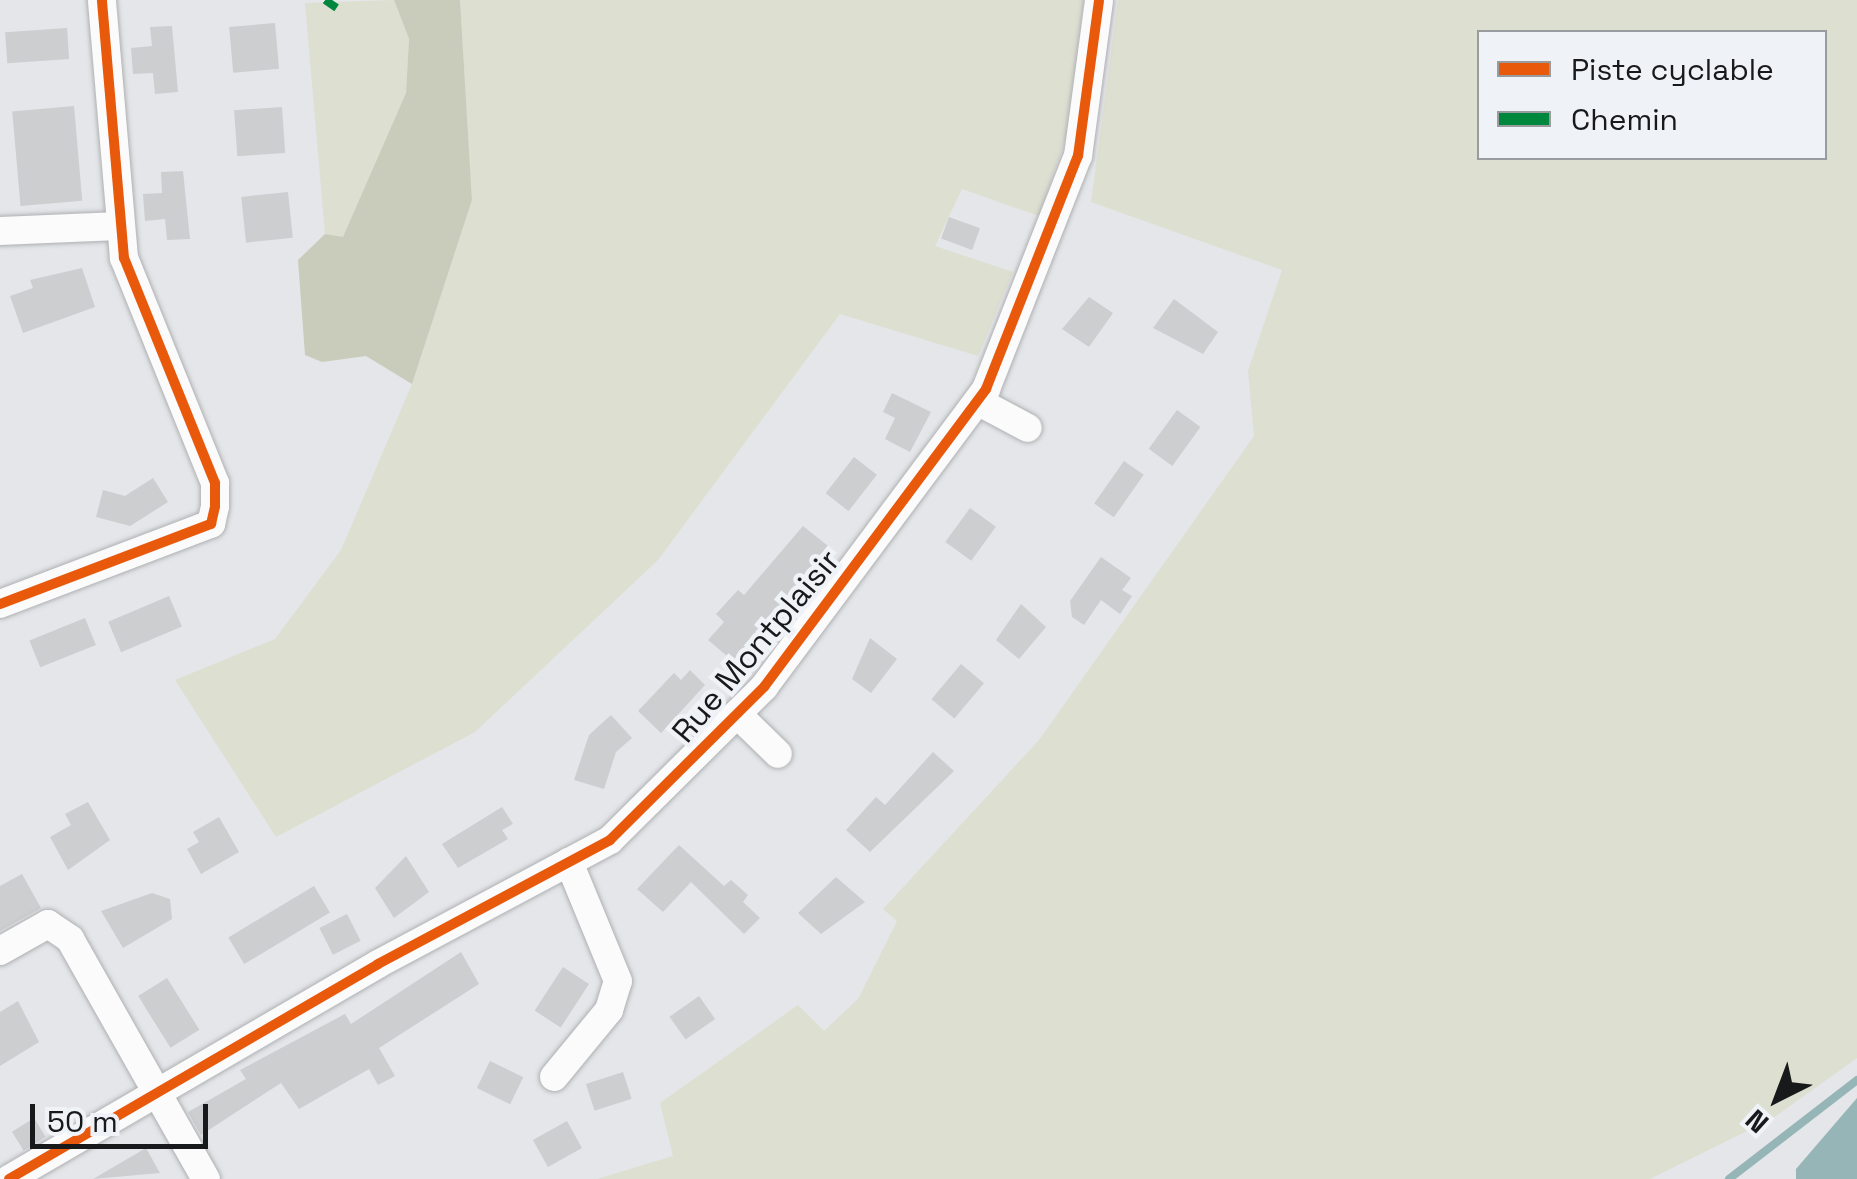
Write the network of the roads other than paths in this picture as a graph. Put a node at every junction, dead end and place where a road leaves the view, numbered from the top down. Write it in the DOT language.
graph roads {
  1 [pos="102,0"];
  2 [pos="1099,0"];
  3 [pos="118,226"];
  4 [pos="0,231"];
  5 [pos="979,402"];
  6 [pos="1028,428"];
  7 [pos="0,604"];
  8 [pos="738,714"];
  9 [pos="778,754"];
  10 [pos="568,862"];
  11 [pos="0,951"];
  12 [pos="554,1077"];
  13 [pos="154,1093"];
  14 [pos="9,1179"];
  15 [pos="206,1179"];
  1 -- 3 [label="street"];
  2 -- 5 [label="street, Rue Montplaisir"];
  3 -- 4 [label="street"];
  3 -- 7 [label="street"];
  5 -- 6 [label="street"];
  5 -- 8 [label="street, Rue Montplaisir"];
  8 -- 9 [label="street, Rue Montplaisir"];
  8 -- 10 [label="street, Rue Montplaisir"];
  10 -- 12 [label="street"];
  10 -- 13 [label="street, Rue Montplaisir"];
  11 -- 13 [label="street"];
  13 -- 14 [label="street, Rue Montplaisir"];
  13 -- 15 [label="street"];
}
